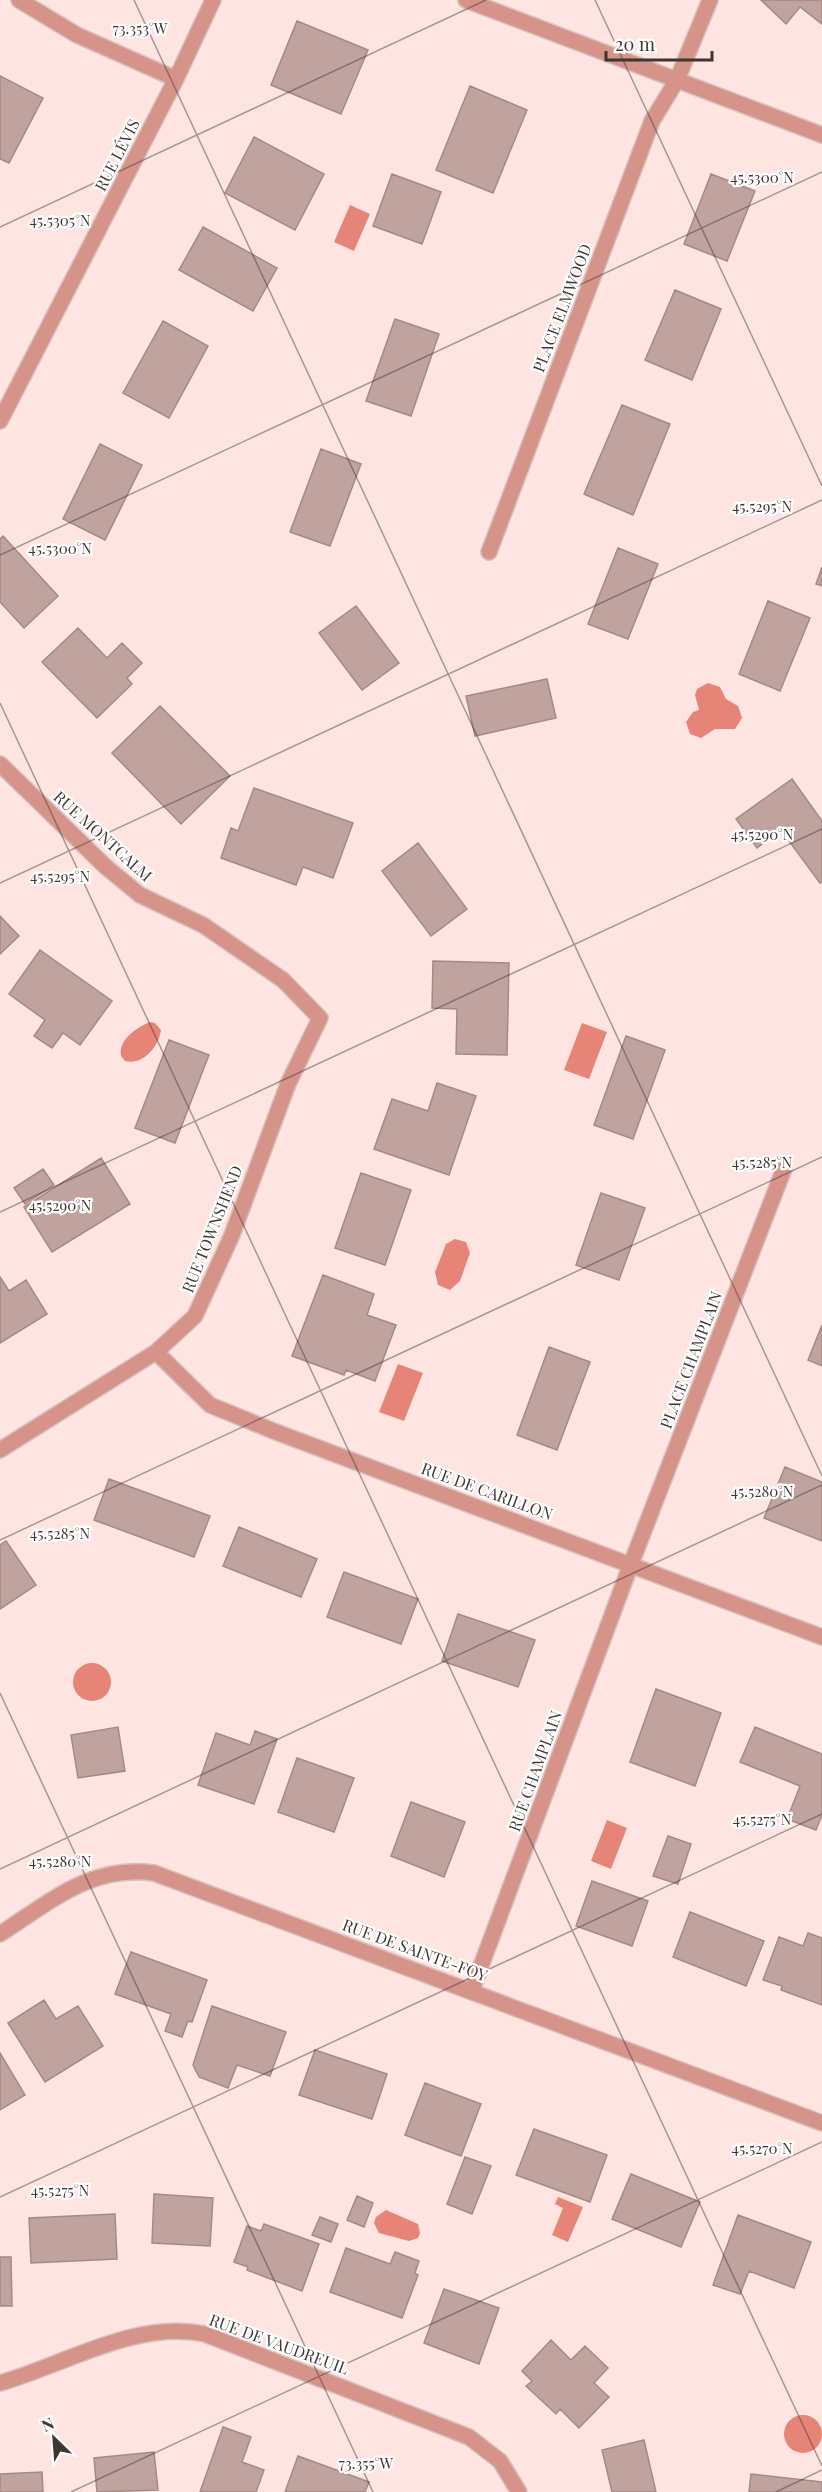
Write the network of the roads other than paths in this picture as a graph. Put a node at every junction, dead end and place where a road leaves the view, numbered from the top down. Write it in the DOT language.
graph roads {
  1 [pos="19,0"];
  2 [pos="213,0"];
  3 [pos="466,0"];
  4 [pos="710,0"];
  5 [pos="176,80"];
  6 [pos="677,80"];
  7 [pos="822,135"];
  8 [pos="0,421"];
  9 [pos="489,552"];
  10 [pos="0,764"];
  11 [pos="283,980"];
  12 [pos="784,1169"];
  13 [pos="156,1352"];
  14 [pos="0,1450"];
  15 [pos="631,1564"];
  16 [pos="822,1637"];
  17 [pos="0,1934"];
  18 [pos="472,1990"];
  19 [pos="822,2123"];
  20 [pos="0,2384"];
  21 [pos="519,2492"];
  1 -- 5 [label="street"];
  2 -- 5 [label="street, RUE LÉVIS"];
  3 -- 6 [label="street"];
  4 -- 6 [label="street, PLACE ELMWOOD"];
  5 -- 8 [label="street, RUE LÉVIS"];
  6 -- 7 [label="street"];
  6 -- 9 [label="street, PLACE ELMWOOD"];
  10 -- 11 [label="street, RUE MONTCALM"];
  11 -- 13 [label="street, RUE TOWNSHEND"];
  12 -- 15 [label="street, PLACE CHAMPLAIN"];
  13 -- 14 [label="street, RUE TOWNSHEND"];
  13 -- 15 [label="street, RUE DE CARILLON"];
  15 -- 16 [label="street, RUE DE CARILLON"];
  15 -- 18 [label="street, RUE CHAMPLAIN"];
  17 -- 18 [label="street, RUE DE SAINTE-FOY"];
  18 -- 19 [label="street, RUE DE SAINTE-FOY"];
  20 -- 21 [label="street, RUE DE VAUDREUIL"];
}
